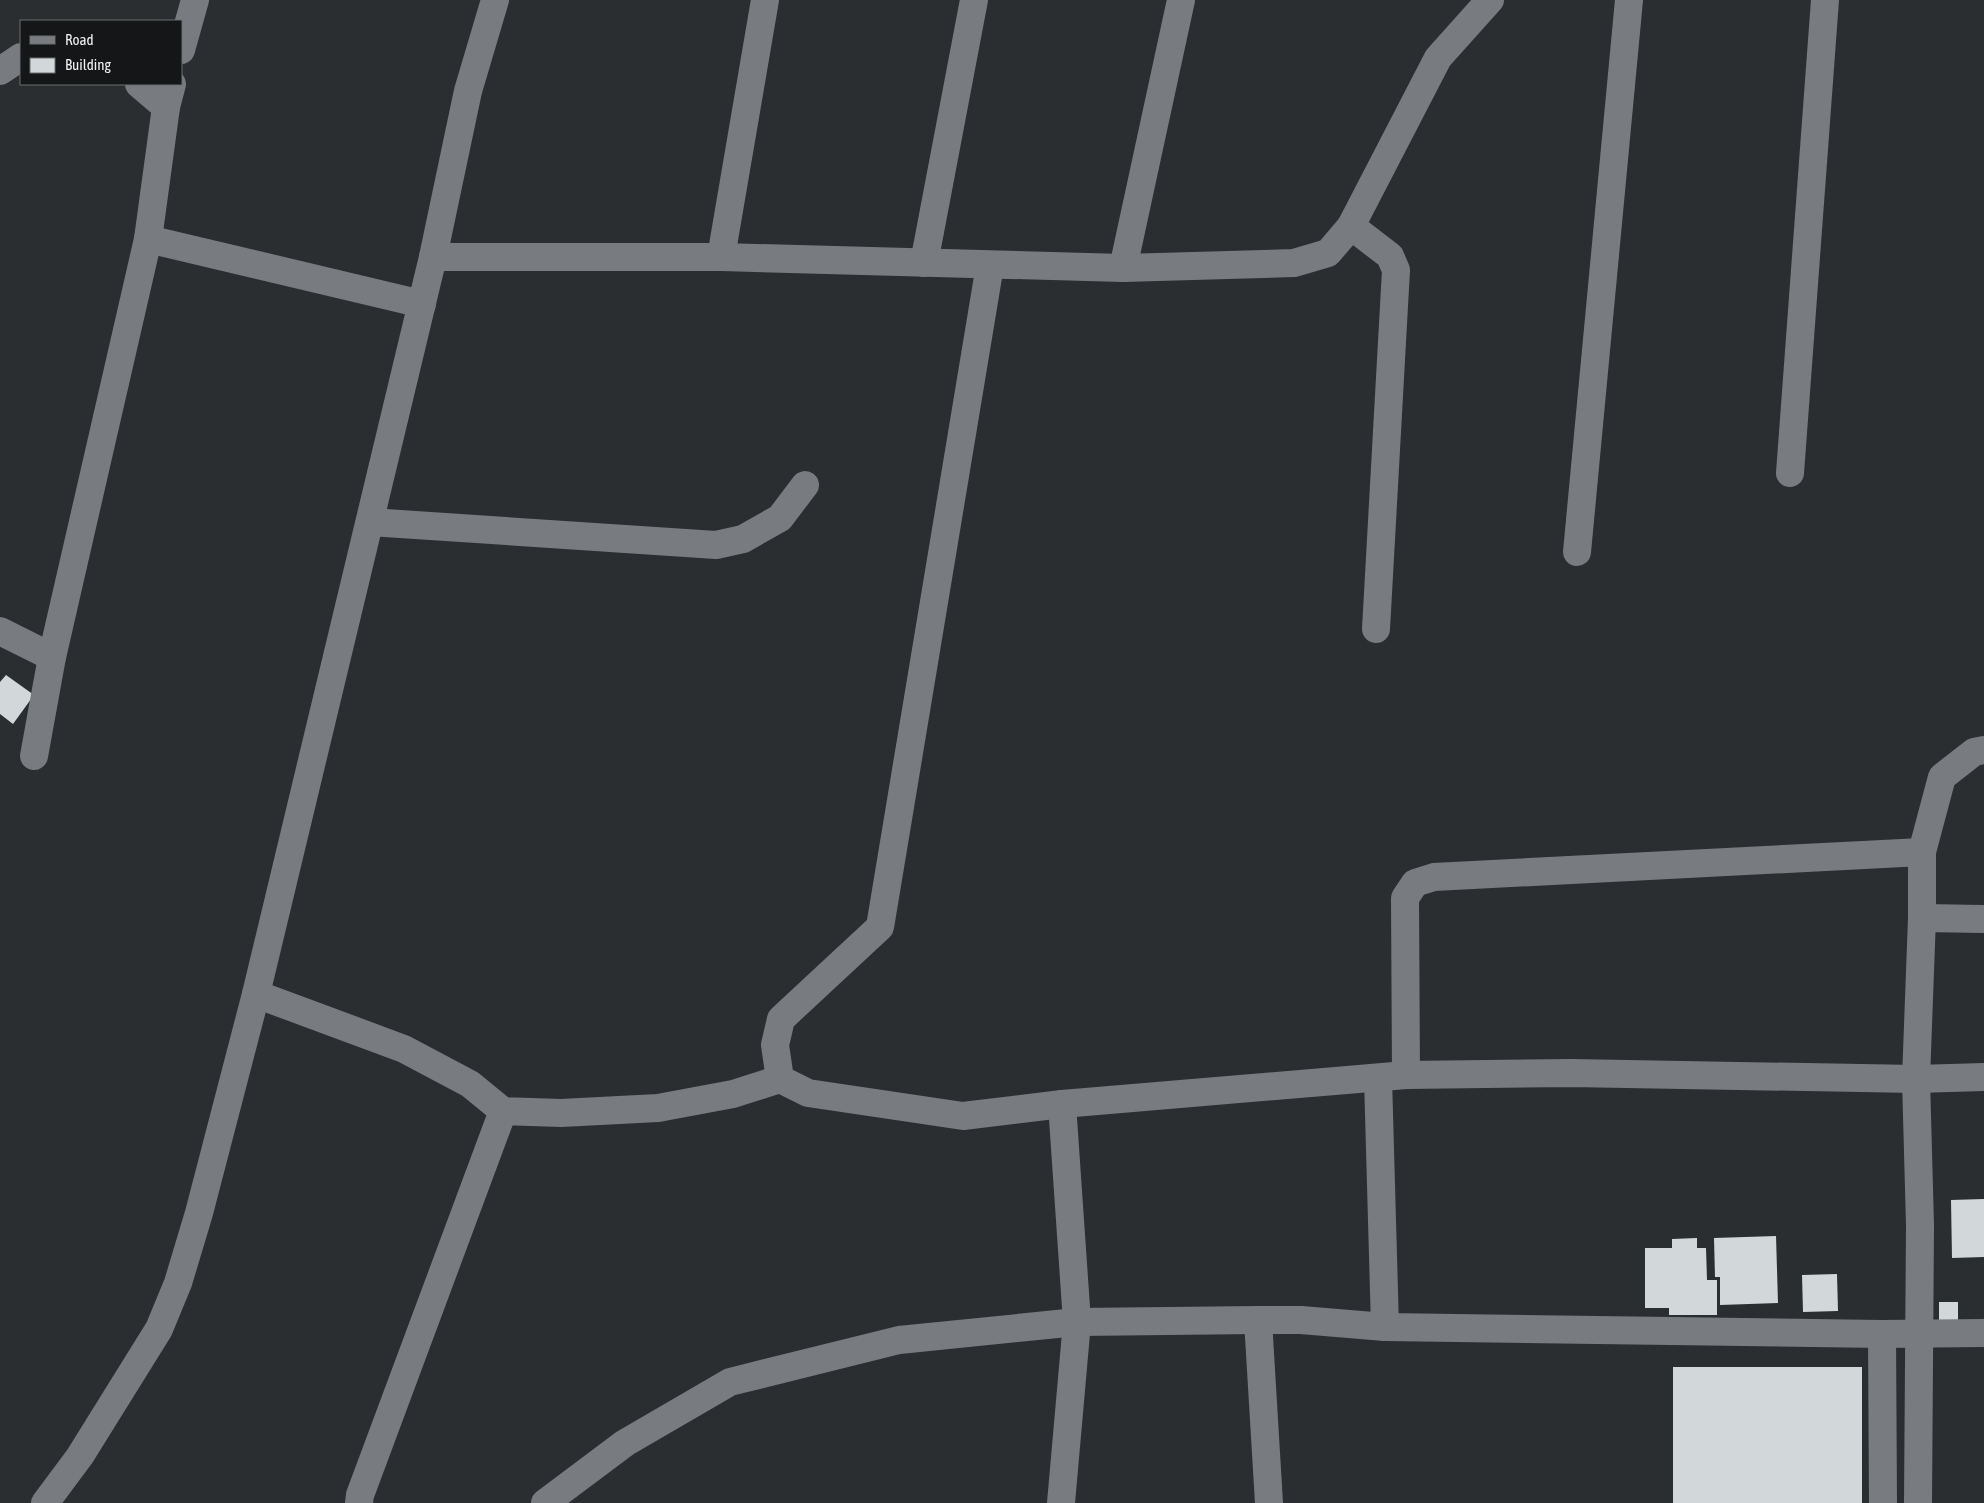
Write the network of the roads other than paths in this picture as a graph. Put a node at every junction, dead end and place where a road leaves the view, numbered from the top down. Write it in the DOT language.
graph roads {
  1 [pos="195,0"];
  2 [pos="496,0"];
  3 [pos="765,0"];
  4 [pos="974,0"];
  5 [pos="1180,0"];
  6 [pos="1490,0"];
  7 [pos="1628,0"];
  8 [pos="1825,0"];
  9 [pos="182,46"];
  10 [pos="20,58"];
  11 [pos="0,71"];
  12 [pos="142,85"];
  13 [pos="169,95"];
  14 [pos="1351,226"];
  15 [pos="148,239"];
  16 [pos="433,257"];
  17 [pos="721,257"];
  18 [pos="924,263"];
  19 [pos="990,265"];
  20 [pos="1123,268"];
  21 [pos="422,304"];
  22 [pos="1790,473"];
  23 [pos="805,485"];
  24 [pos="370,522"];
  25 [pos="1577,552"];
  26 [pos="1376,629"];
  27 [pos="0,631"];
  28 [pos="52,657"];
  29 [pos="1984,750"];
  30 [pos="34,756"];
  31 [pos="1922,852"];
  32 [pos="1922,918"];
  33 [pos="1984,919"];
  34 [pos="256,994"];
  35 [pos="1406,1075"];
  36 [pos="1984,1077"];
  37 [pos="1378,1078"];
  38 [pos="780,1079"];
  39 [pos="1916,1079"];
  40 [pos="1062,1104"];
  41 [pos="503,1111"];
  42 [pos="1258,1320"];
  43 [pos="1077,1322"];
  44 [pos="1385,1327"];
  45 [pos="1918,1333"];
  46 [pos="1984,1333"];
  47 [pos="1882,1334"];
  48 [pos="45,1503"];
  49 [pos="359,1503"];
  50 [pos="545,1503"];
  51 [pos="1061,1503"];
  52 [pos="1269,1503"];
  53 [pos="1883,1503"];
  54 [pos="1918,1503"];
  1 -- 9 [label="street"];
  2 -- 16 [label="street"];
  3 -- 17 [label="street"];
  4 -- 18 [label="street"];
  5 -- 20 [label="street"];
  6 -- 14 [label="street"];
  7 -- 25 [label="street"];
  8 -- 22 [label="street"];
  10 -- 11 [label="street"];
  12 -- 13 [label="street"];
  13 -- 15 [label="street"];
  14 -- 20 [label="street"];
  14 -- 26 [label="street"];
  15 -- 21 [label="street"];
  15 -- 28 [label="street"];
  16 -- 17 [label="street"];
  16 -- 21 [label="street"];
  17 -- 18 [label="street"];
  18 -- 19 [label="street"];
  19 -- 20 [label="street"];
  19 -- 38 [label="street"];
  21 -- 24 [label="street"];
  23 -- 24 [label="street"];
  24 -- 34 [label="street"];
  27 -- 28 [label="street"];
  28 -- 30 [label="street"];
  29 -- 31 [label="street"];
  31 -- 32 [label="street"];
  31 -- 35 [label="street"];
  32 -- 33 [label="street"];
  32 -- 39 [label="street"];
  34 -- 41 [label="street"];
  34 -- 48 [label="street"];
  35 -- 37 [label="street"];
  35 -- 39 [label="street"];
  36 -- 39 [label="street"];
  37 -- 40 [label="street"];
  37 -- 44 [label="street"];
  38 -- 40 [label="street"];
  38 -- 41 [label="street"];
  39 -- 45 [label="street"];
  40 -- 43 [label="street"];
  41 -- 49 [label="street"];
  42 -- 43 [label="street"];
  42 -- 44 [label="street"];
  42 -- 52 [label="street"];
  43 -- 50 [label="street"];
  43 -- 51 [label="street"];
  44 -- 47 [label="street"];
  45 -- 46 [label="street"];
  45 -- 47 [label="street"];
  45 -- 54 [label="street"];
  47 -- 53 [label="street"];
}
